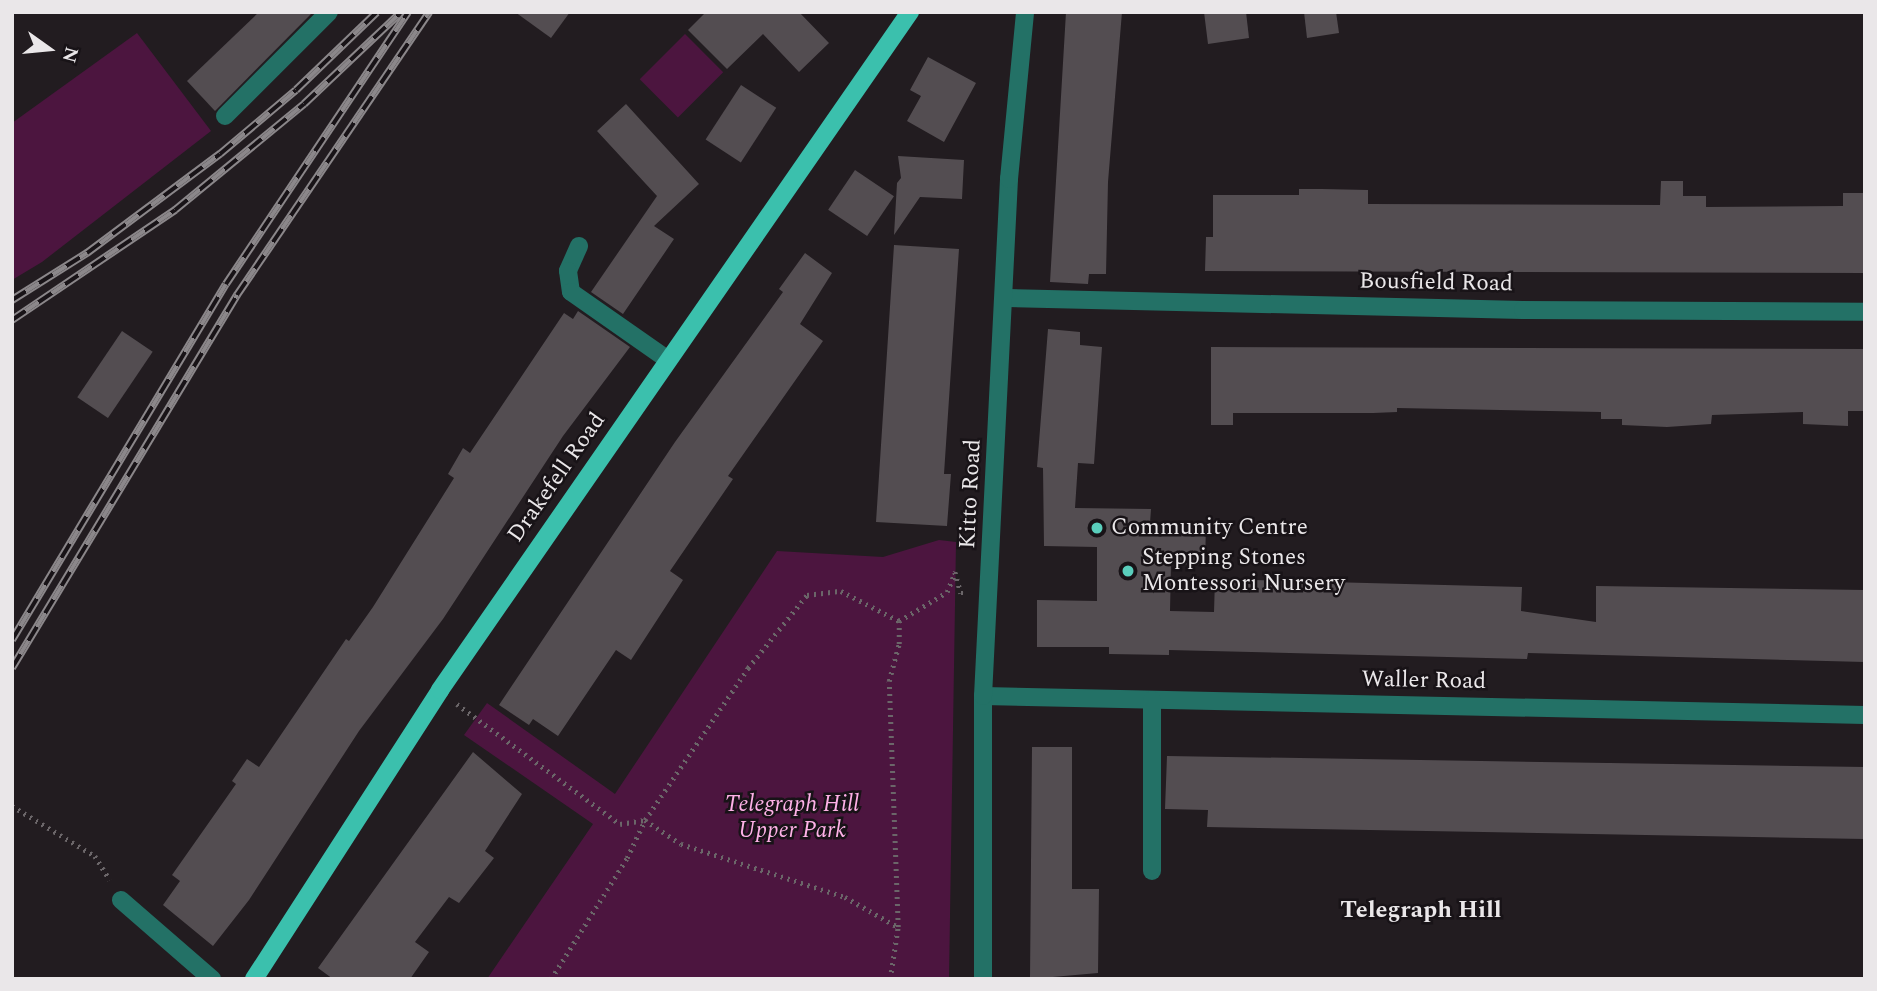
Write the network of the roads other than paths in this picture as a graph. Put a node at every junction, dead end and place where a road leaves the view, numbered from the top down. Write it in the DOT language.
graph roads {
  1 [pos="329,12"];
  2 [pos="910,12"];
  3 [pos="1024,12"];
  4 [pos="225,116"];
  5 [pos="579,246"];
  6 [pos="1007,298"];
  7 [pos="1865,312"];
  8 [pos="668,360"];
  9 [pos="983,696"];
  10 [pos="1152,699"];
  11 [pos="1865,715"];
  12 [pos="1152,871"];
  13 [pos="121,900"];
  14 [pos="212,979"];
  15 [pos="254,979"];
  16 [pos="983,979"];
  1 -- 4 [label="street"];
  2 -- 8 [label="main road, Drakefell Road"];
  3 -- 6 [label="street, Kitto Road"];
  5 -- 8 [label="street"];
  6 -- 7 [label="street, Bousfield Road"];
  6 -- 9 [label="street, Kitto Road"];
  8 -- 15 [label="main road, Drakefell Road"];
  9 -- 10 [label="street, Waller Road"];
  9 -- 16 [label="street, Kitto Road"];
  10 -- 11 [label="street, Waller Road"];
  10 -- 12 [label="street"];
  13 -- 14 [label="street"];
}
